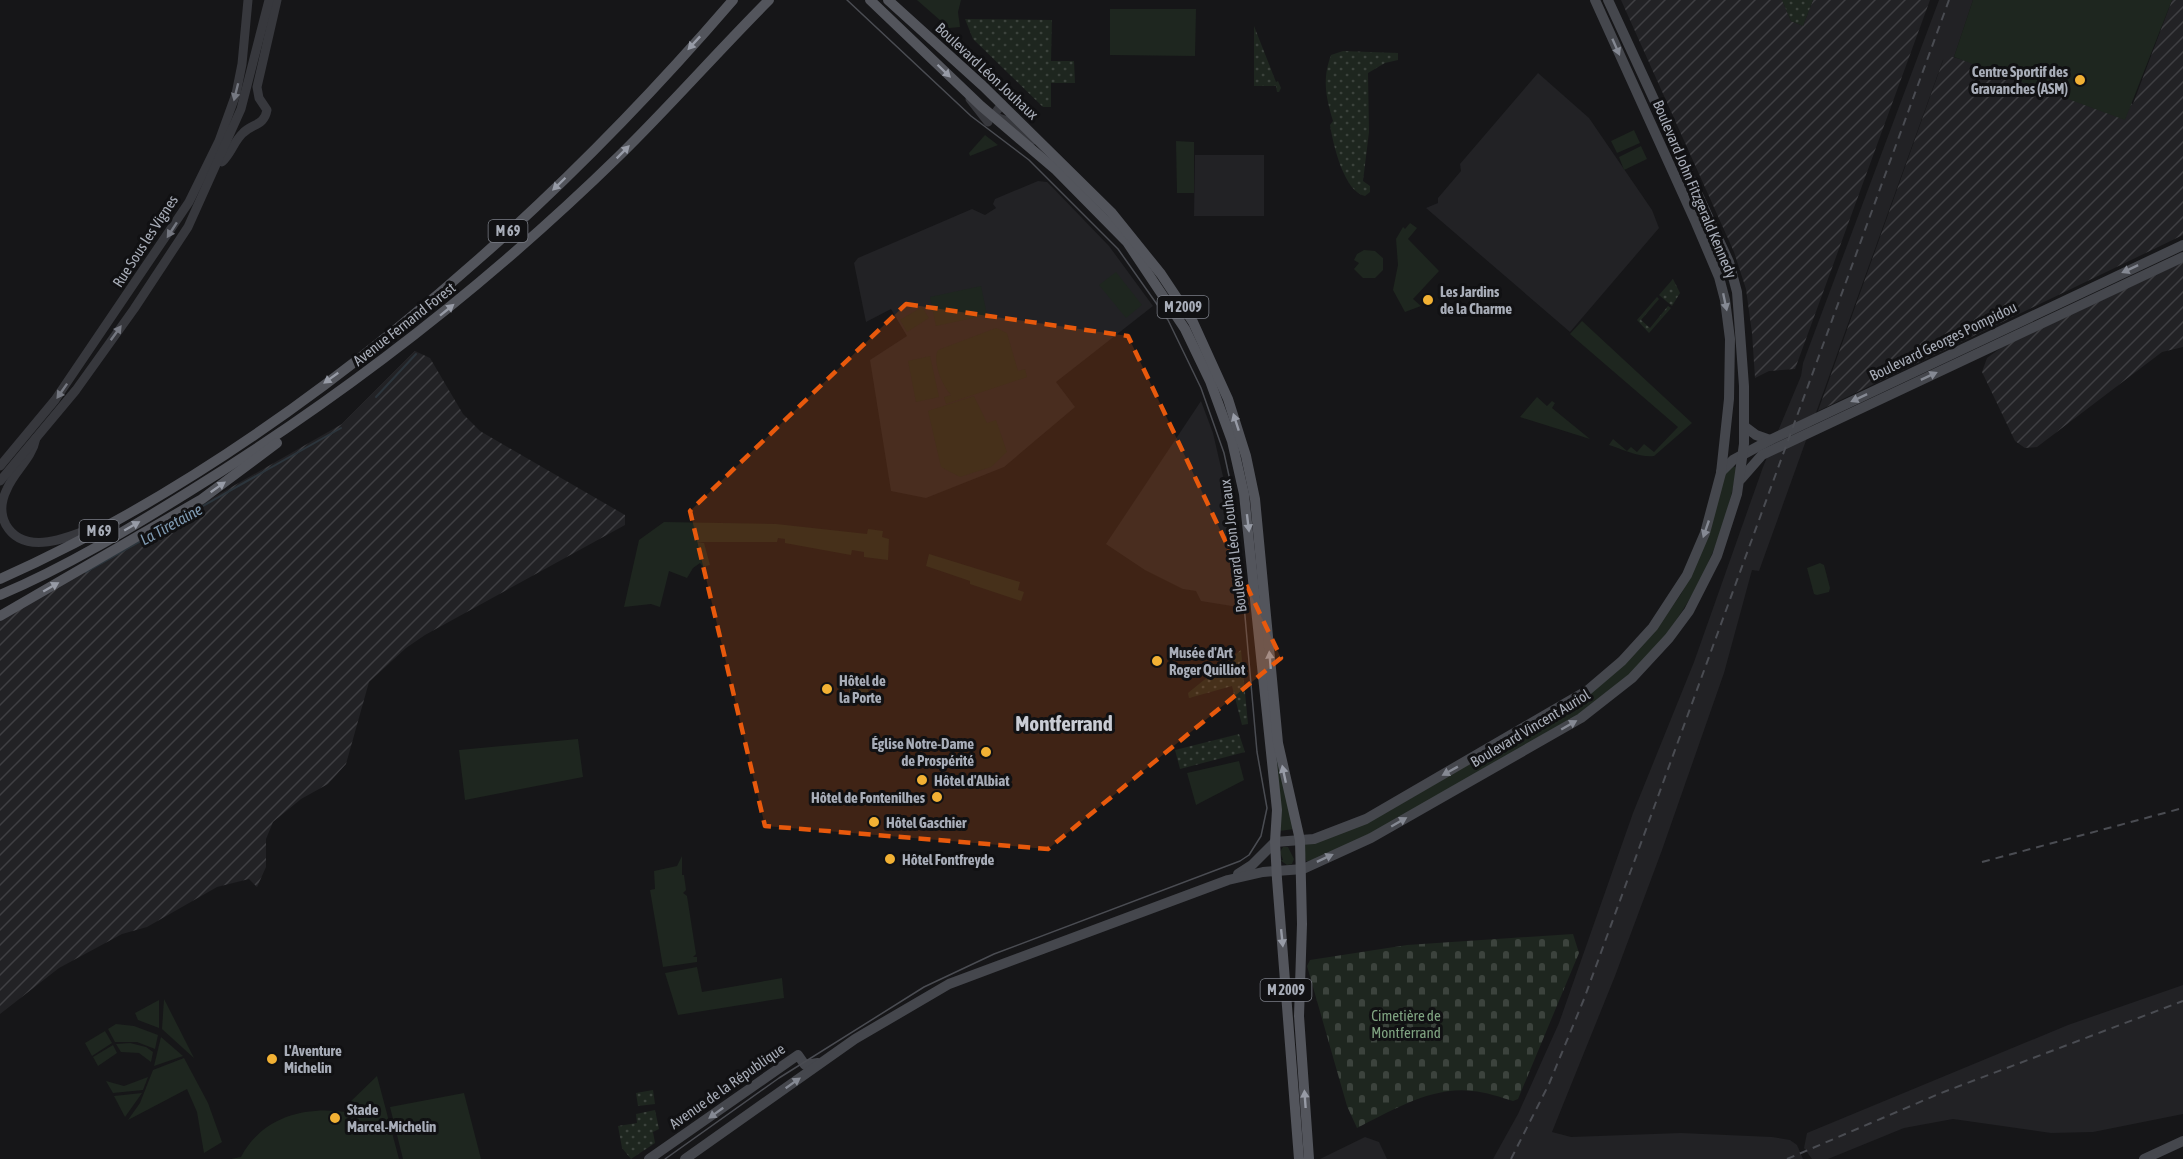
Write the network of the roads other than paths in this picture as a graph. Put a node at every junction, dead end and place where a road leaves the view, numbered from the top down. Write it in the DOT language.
graph roads {
  1 [pos="248,0"];
  2 [pos="269,0"];
  3 [pos="277,0"];
  4 [pos="733,0"];
  5 [pos="769,0"];
  6 [pos="870,0"];
  7 [pos="888,0"];
  8 [pos="1595,0"];
  9 [pos="1608,0"];
  10 [pos="1002,104"];
  11 [pos="990,119"];
  12 [pos="1038,142"];
  13 [pos="218,165"];
  14 [pos="2183,245"];
  15 [pos="2183,256"];
  16 [pos="1744,386"];
  17 [pos="1729,399"];
  18 [pos="304,419"];
  19 [pos="1744,426"];
  20 [pos="39,432"];
  21 [pos="1725,439"];
  22 [pos="1770,440"];
  23 [pos="1743,454"];
  24 [pos="1762,455"];
  25 [pos="0,466"];
  26 [pos="1721,473"];
  27 [pos="0,481"];
  28 [pos="1739,481"];
  29 [pos="148,503"];
  30 [pos="0,579"];
  31 [pos="0,596"];
  32 [pos="1266,606"];
  33 [pos="0,616"];
  34 [pos="1256,617"];
  35 [pos="1268,634"];
  36 [pos="1299,835"];
  37 [pos="1275,842"];
  38 [pos="1303,869"];
  39 [pos="1276,875"];
  40 [pos="1228,880"];
  41 [pos="821,1062"];
  42 [pos="2183,1141"];
  43 [pos="650,1159"];
  44 [pos="685,1159"];
  45 [pos="1299,1159"];
  46 [pos="1310,1159"];
  47 [pos="2144,1159"];
  1 -- 25 [label="street, Rue Sous les Vignes, one-way"];
  2 -- 13 [label="street, Rue Sous les Vignes"];
  3 -- 13 [label="street"];
  4 -- 29 [label="main road, Avenue Fernand Forest / M 69, one-way"];
  18 -- 5 [label="main road, Avenue Fernand Forest / M 69, one-way"];
  6 -- 11 [label="main road, Boulevard Léon Jouhaux / M 2009, one-way"];
  7 -- 10 [label="main road, Boulevard Léon Jouhaux / M 2009"];
  8 -- 17 [label="main road, Boulevard John Fitzgerald Kennedy, one-way"];
  9 -- 16 [label="main road, Boulevard John Fitzgerald Kennedy"];
  10 -- 11 [label="street"];
  10 -- 12 [label="main road, Boulevard Léon Jouhaux / M 2009"];
  11 -- 12 [label="street, Boulevard Léon Jouhaux"];
  11 -- 34 [label="main road, Boulevard Léon Jouhaux / M 2009, one-way"];
  32 -- 12 [label="main road, Boulevard Léon Jouhaux / M 2009, one-way"];
  20 -- 13 [label="street, Rue Sous les Vignes, one-way"];
  14 -- 22 [label="main road, Boulevard Georges Pompidou, one-way"];
  24 -- 15 [label="main road, Boulevard Georges Pompidou, one-way"];
  16 -- 19 [label="main road, Boulevard Vincent Auriol"];
  17 -- 21 [label="main road, Boulevard Vincent Auriol"];
  31 -- 18 [label="main road, Avenue Fernand Forest / M 69, one-way"];
  33 -- 18 [label="main road, one-way"];
  19 -- 22 [label="main road"];
  19 -- 23 [label="main road, Boulevard Vincent Auriol"];
  20 -- 27 [label="street, Rue Sous les Vignes"];
  20 -- 29 [label="street"];
  21 -- 23 [label="main road"];
  21 -- 26 [label="main road, Boulevard Vincent Auriol"];
  22 -- 23 [label="main road, Boulevard Georges Pompidou"];
  23 -- 24 [label="main road"];
  23 -- 26 [label="main road, Boulevard Georges Pompidou"];
  23 -- 28 [label="main road, Boulevard Vincent Auriol"];
  24 -- 28 [label="main road, Boulevard Georges Pompidou"];
  26 -- 36 [label="main road, Boulevard Vincent Auriol, one-way"];
  38 -- 28 [label="main road, Boulevard Vincent Auriol, one-way"];
  29 -- 30 [label="main road, Avenue Fernand Forest / M 69"];
  32 -- 34 [label="main road"];
  32 -- 35 [label="main road, Boulevard Léon Jouhaux / M 2009"];
  34 -- 35 [label="main road"];
  34 -- 37 [label="main road, Boulevard Léon Jouhaux / M 2009"];
  36 -- 35 [label="main road, Boulevard Léon Jouhaux / M 2009, one-way"];
  36 -- 37 [label="main road"];
  36 -- 38 [label="main road, M 2009"];
  37 -- 39 [label="main road, Boulevard Léon Jouhaux / M 2009"];
  37 -- 40 [label="main road"];
  38 -- 39 [label="main road, Boulevard Vincent Auriol"];
  46 -- 38 [label="main road, M 2009, one-way"];
  39 -- 40 [label="main road"];
  39 -- 45 [label="main road, M 2009, one-way"];
  40 -- 41 [label="main road"];
  41 -- 43 [label="main road, Avenue de la République, one-way"];
  44 -- 41 [label="main road, one-way"];
  42 -- 47 [label="main road"];
}
